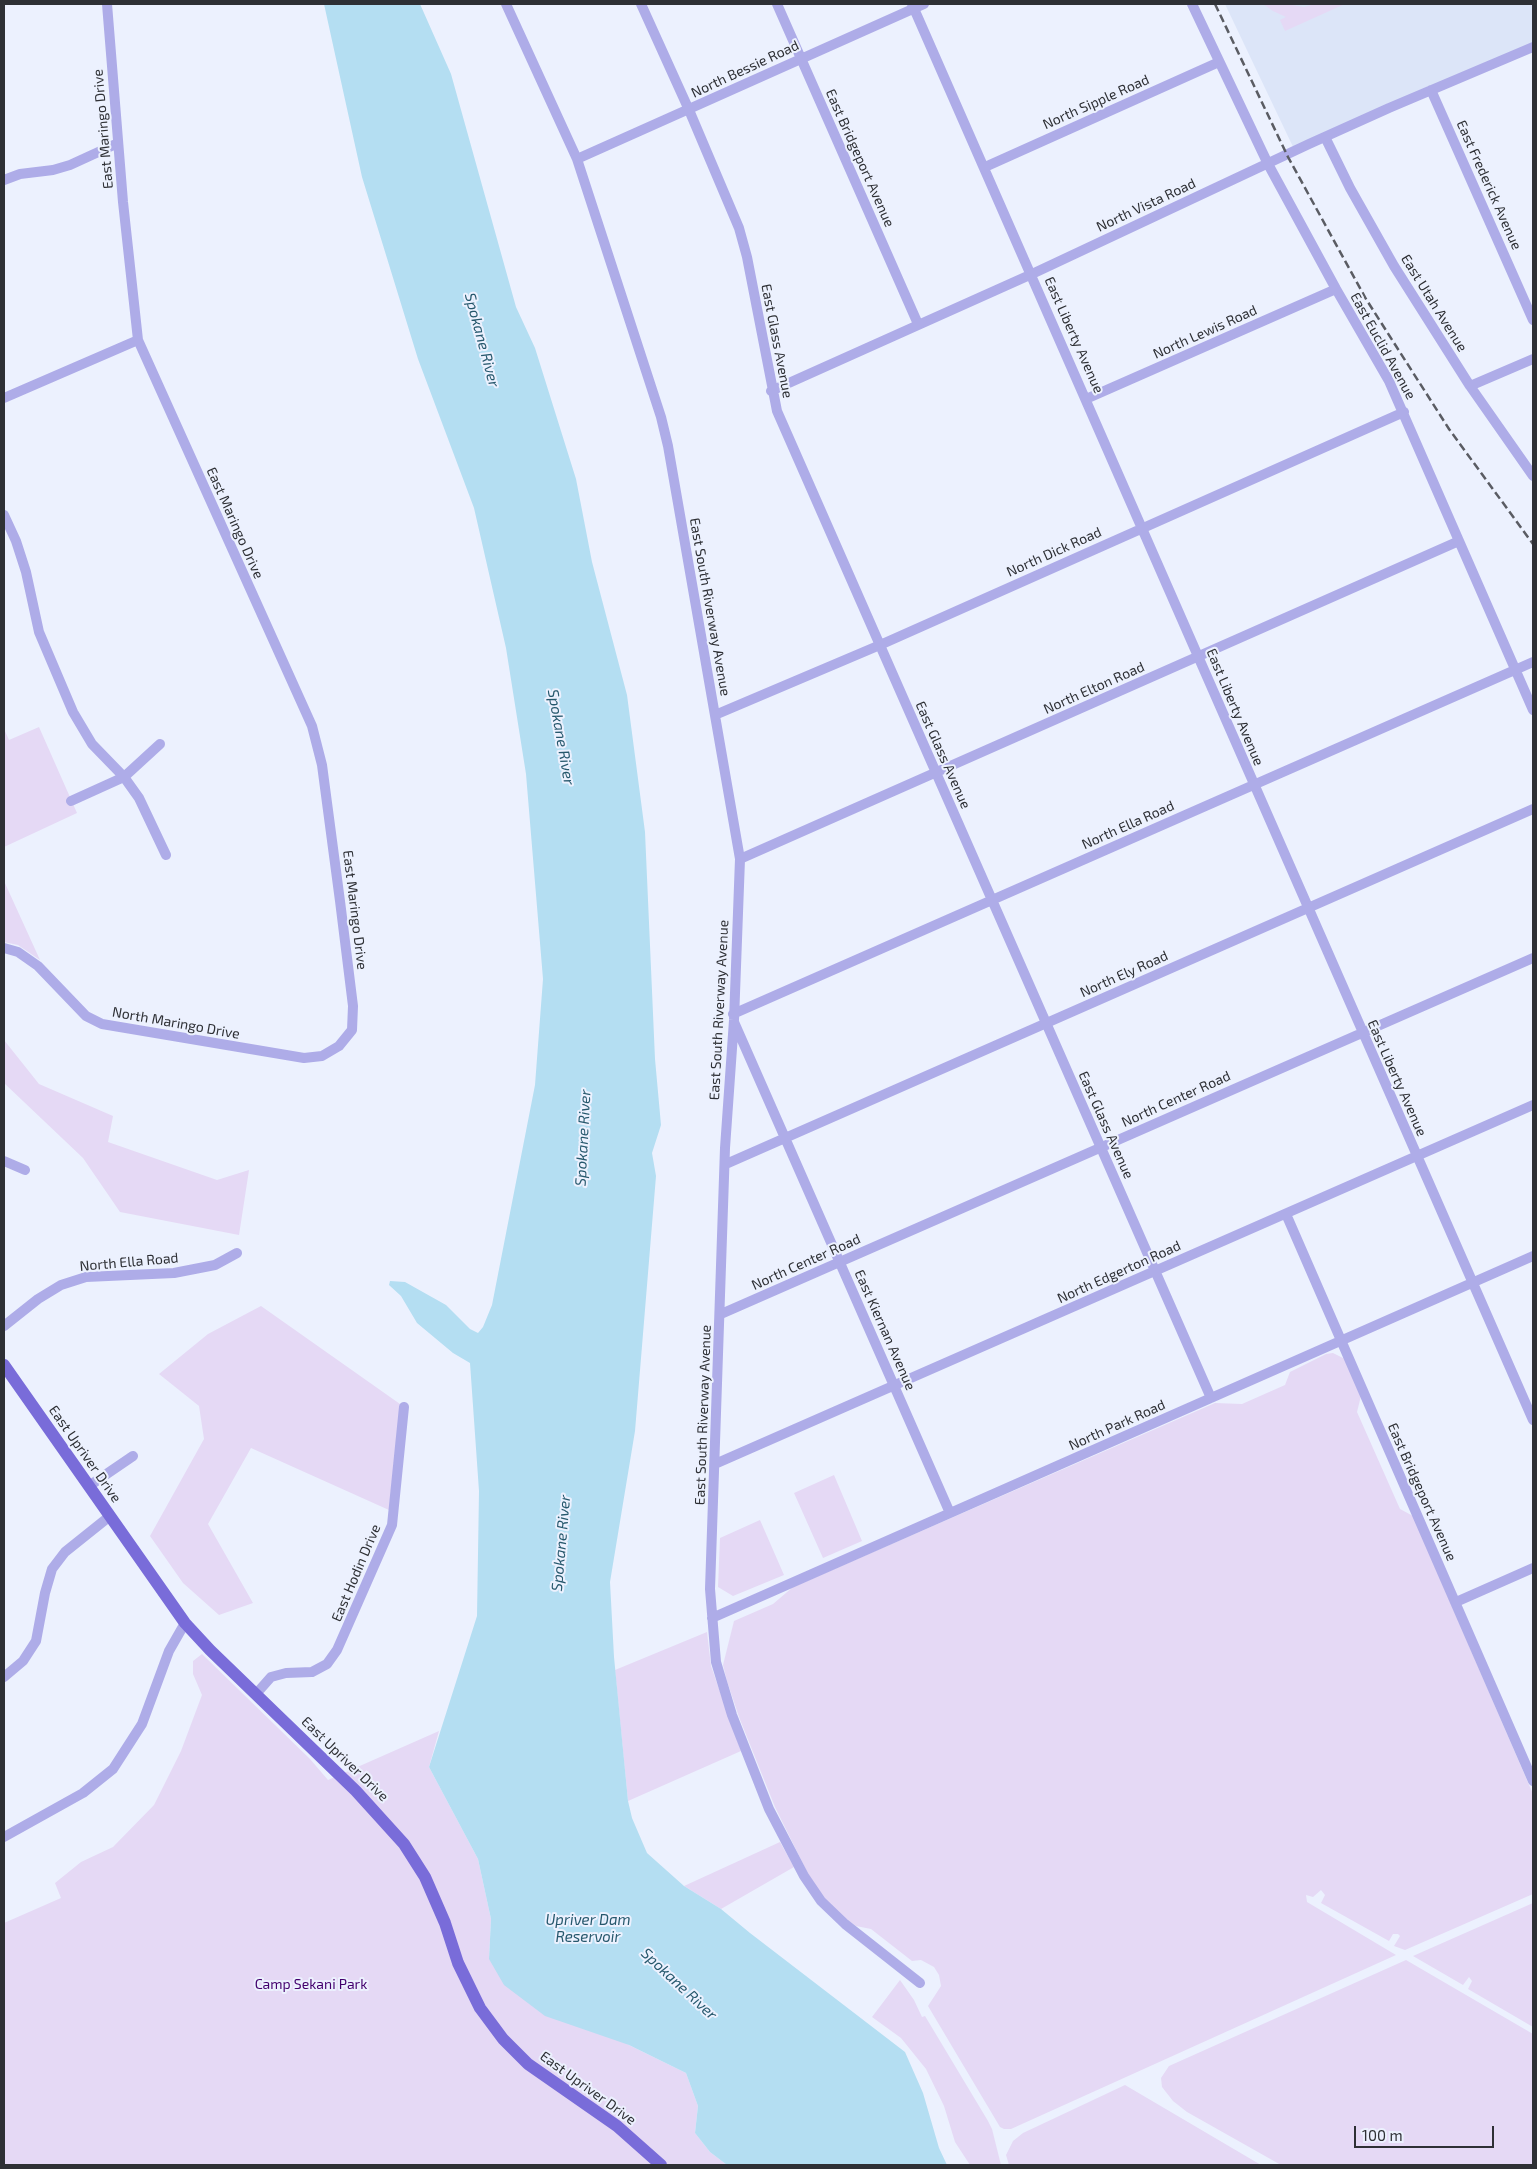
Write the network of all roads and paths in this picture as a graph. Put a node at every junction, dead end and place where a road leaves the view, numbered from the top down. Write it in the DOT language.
graph roads {
  1 [pos="106,4"];
  2 [pos="506,4"];
  3 [pos="641,4"];
  4 [pos="777,4"];
  5 [pos="1192,4"];
  6 [pos="917,5"];
  7 [pos="1533,47"];
  8 [pos="802,58"];
  9 [pos="1219,62"];
  10 [pos="1431,90"];
  11 [pos="689,110"];
  12 [pos="1325,137"];
  13 [pos="118,143"];
  14 [pos="577,159"];
  15 [pos="1268,164"];
  16 [pos="985,167"];
  17 [pos="4,180"];
  18 [pos="1032,274"];
  19 [pos="1336,289"];
  20 [pos="1533,320"];
  21 [pos="918,324"];
  22 [pos="138,340"];
  23 [pos="1533,359"];
  24 [pos="1470,386"];
  25 [pos="772,391"];
  26 [pos="4,398"];
  27 [pos="1086,399"];
  28 [pos="1404,412"];
  29 [pos="1533,476"];
  30 [pos="4,515"];
  31 [pos="1141,528"];
  32 [pos="1460,541"];
  33 [pos="880,646"];
  34 [pos="1198,656"];
  35 [pos="1533,662"];
  36 [pos="1516,670"];
  37 [pos="1533,710"];
  38 [pos="715,715"];
  39 [pos="160,744"];
  40 [pos="936,774"];
  41 [pos="124,777"];
  42 [pos="1253,785"];
  43 [pos="71,801"];
  44 [pos="1533,809"];
  45 [pos="166,855"];
  46 [pos="740,859"];
  47 [pos="992,900"];
  48 [pos="1308,909"];
  49 [pos="4,948"];
  50 [pos="1533,958"];
  51 [pos="734,1017"];
  52 [pos="1046,1024"];
  53 [pos="1363,1032"];
  54 [pos="339,1046"];
  55 [pos="1533,1105"];
  56 [pos="786,1138"];
  57 [pos="1101,1147"];
  58 [pos="1417,1156"];
  59 [pos="4,1160"];
  60 [pos="726,1164"];
  61 [pos="25,1170"];
  62 [pos="1286,1214"];
  63 [pos="238,1253"];
  64 [pos="1533,1256"];
  65 [pos="840,1262"];
  66 [pos="1155,1271"];
  67 [pos="1472,1283"];
  68 [pos="721,1314"];
  69 [pos="4,1326"];
  70 [pos="1342,1340"];
  71 [pos="4,1367"];
  72 [pos="894,1386"];
  73 [pos="1211,1398"];
  74 [pos="404,1407"];
  75 [pos="1532,1417"];
  76 [pos="133,1456"];
  77 [pos="715,1464"];
  78 [pos="90,1486"];
  79 [pos="950,1513"];
  80 [pos="110,1516"];
  81 [pos="1533,1568"];
  82 [pos="1456,1602"];
  83 [pos="712,1618"];
  84 [pos="185,1623"];
  85 [pos="4,1677"];
  86 [pos="256,1694"];
  87 [pos="1533,1781"];
  88 [pos="4,1837"];
  89 [pos="920,1983"];
  90 [pos="661,2165"];
  1 -- 13 [label="street, East Maringo Drive"];
  2 -- 14 [label="street, East South Riverway Avenue"];
  3 -- 11 [label="street, East Glass Avenue"];
  4 -- 8 [label="street, East Bridgeport Avenue"];
  5 -- 9 [label="street, East Euclid Avenue"];
  6 -- 8 [label="street, North Bessie Road"];
  6 -- 16 [label="street, East Liberty Avenue"];
  7 -- 10 [label="street, North Vista Road"];
  8 -- 11 [label="street, North Bessie Road"];
  8 -- 21 [label="street, East Bridgeport Avenue"];
  9 -- 15 [label="street, East Euclid Avenue"];
  9 -- 16 [label="street, North Sipple Road"];
  10 -- 12 [label="street, North Vista Road"];
  10 -- 20 [label="street, East Frederick Avenue"];
  11 -- 14 [label="street, North Bessie Road"];
  11 -- 25 [label="street, East Glass Avenue"];
  12 -- 15 [label="street, North Vista Road"];
  12 -- 24 [label="street, East Utah Avenue"];
  13 -- 17 [label="street"];
  13 -- 22 [label="street, East Maringo Drive"];
  14 -- 38 [label="street, East South Riverway Avenue"];
  15 -- 18 [label="street, North Vista Road"];
  15 -- 19 [label="street, East Euclid Avenue"];
  16 -- 18 [label="street, East Liberty Avenue"];
  18 -- 21 [label="street, North Vista Road"];
  18 -- 27 [label="street, East Liberty Avenue"];
  19 -- 27 [label="street, North Lewis Road"];
  19 -- 28 [label="street, East Euclid Avenue"];
  21 -- 25 [label="street, North Vista Road"];
  22 -- 26 [label="street"];
  22 -- 54 [label="street, East Maringo Drive"];
  23 -- 24 [label="street"];
  24 -- 29 [label="street, East Utah Avenue"];
  25 -- 33 [label="street, East Glass Avenue"];
  27 -- 31 [label="street, East Liberty Avenue"];
  28 -- 31 [label="street, North Dick Road"];
  28 -- 32 [label="street, East Euclid Avenue"];
  30 -- 41 [label="street"];
  31 -- 33 [label="street, North Dick Road"];
  31 -- 34 [label="street, East Liberty Avenue"];
  32 -- 34 [label="street, North Elton Road"];
  32 -- 36 [label="street, East Euclid Avenue"];
  33 -- 38 [label="street, North Dick Road"];
  33 -- 40 [label="street, East Glass Avenue"];
  34 -- 40 [label="street, North Elton Road"];
  34 -- 42 [label="street, East Liberty Avenue"];
  35 -- 36 [label="street, North Ella Road"];
  36 -- 37 [label="street, East Euclid Avenue"];
  36 -- 42 [label="street, North Ella Road"];
  38 -- 46 [label="street, East South Riverway Avenue"];
  39 -- 41 [label="street"];
  40 -- 46 [label="street, North Elton Road"];
  40 -- 47 [label="street, East Glass Avenue"];
  41 -- 43 [label="street"];
  41 -- 45 [label="street"];
  42 -- 47 [label="street, North Ella Road"];
  42 -- 48 [label="street, East Liberty Avenue"];
  44 -- 48 [label="street, North Ely Road"];
  46 -- 51 [label="street, East South Riverway Avenue"];
  47 -- 51 [label="street, North Ella Road"];
  47 -- 52 [label="street, East Glass Avenue"];
  48 -- 52 [label="street, North Ely Road"];
  48 -- 53 [label="street, East Liberty Avenue"];
  49 -- 54 [label="street, North Maringo Drive"];
  50 -- 53 [label="street, North Center Road"];
  51 -- 56 [label="street, East Kiernan Avenue"];
  51 -- 60 [label="street, East South Riverway Avenue"];
  52 -- 56 [label="street, North Ely Road"];
  52 -- 57 [label="street, East Glass Avenue"];
  53 -- 57 [label="street, North Center Road"];
  53 -- 58 [label="street, East Liberty Avenue"];
  55 -- 58 [label="street, North Edgerton Road"];
  56 -- 60 [label="street, North Ely Road"];
  56 -- 65 [label="street, East Kiernan Avenue"];
  57 -- 65 [label="street, North Center Road"];
  57 -- 66 [label="street, East Glass Avenue"];
  58 -- 62 [label="street, North Edgerton Road"];
  58 -- 67 [label="street, East Liberty Avenue"];
  59 -- 61 [label="street"];
  60 -- 68 [label="street, East South Riverway Avenue"];
  62 -- 66 [label="street, North Edgerton Road"];
  62 -- 70 [label="street, East Bridgeport Avenue"];
  63 -- 69 [label="street, North Ella Road"];
  64 -- 67 [label="street, North Park Road"];
  65 -- 68 [label="street, North Center Road"];
  65 -- 72 [label="street, East Kiernan Avenue"];
  66 -- 72 [label="street, North Edgerton Road"];
  66 -- 73 [label="street, East Glass Avenue"];
  67 -- 70 [label="street, North Park Road"];
  67 -- 75 [label="street, East Liberty Avenue"];
  68 -- 77 [label="street, East South Riverway Avenue"];
  70 -- 73 [label="street, North Park Road"];
  70 -- 82 [label="street, East Bridgeport Avenue"];
  71 -- 78 [label="main road, East Upriver Drive"];
  72 -- 77 [label="street, North Edgerton Road"];
  72 -- 79 [label="street, East Kiernan Avenue"];
  73 -- 79 [label="street, North Park Road"];
  74 -- 86 [label="street, East Hodin Drive"];
  76 -- 78 [label="street"];
  77 -- 83 [label="street, East South Riverway Avenue"];
  78 -- 80 [label="main road, East Upriver Drive"];
  79 -- 83 [label="street, North Park Road"];
  80 -- 84 [label="main road, East Upriver Drive"];
  80 -- 85 [label="street"];
  81 -- 82 [label="street"];
  82 -- 87 [label="street, East Bridgeport Avenue"];
  83 -- 89 [label="street, East South Riverway Avenue"];
  84 -- 86 [label="main road, East Upriver Drive"];
  84 -- 88 [label="street"];
  86 -- 90 [label="main road, East Upriver Drive"];
}
